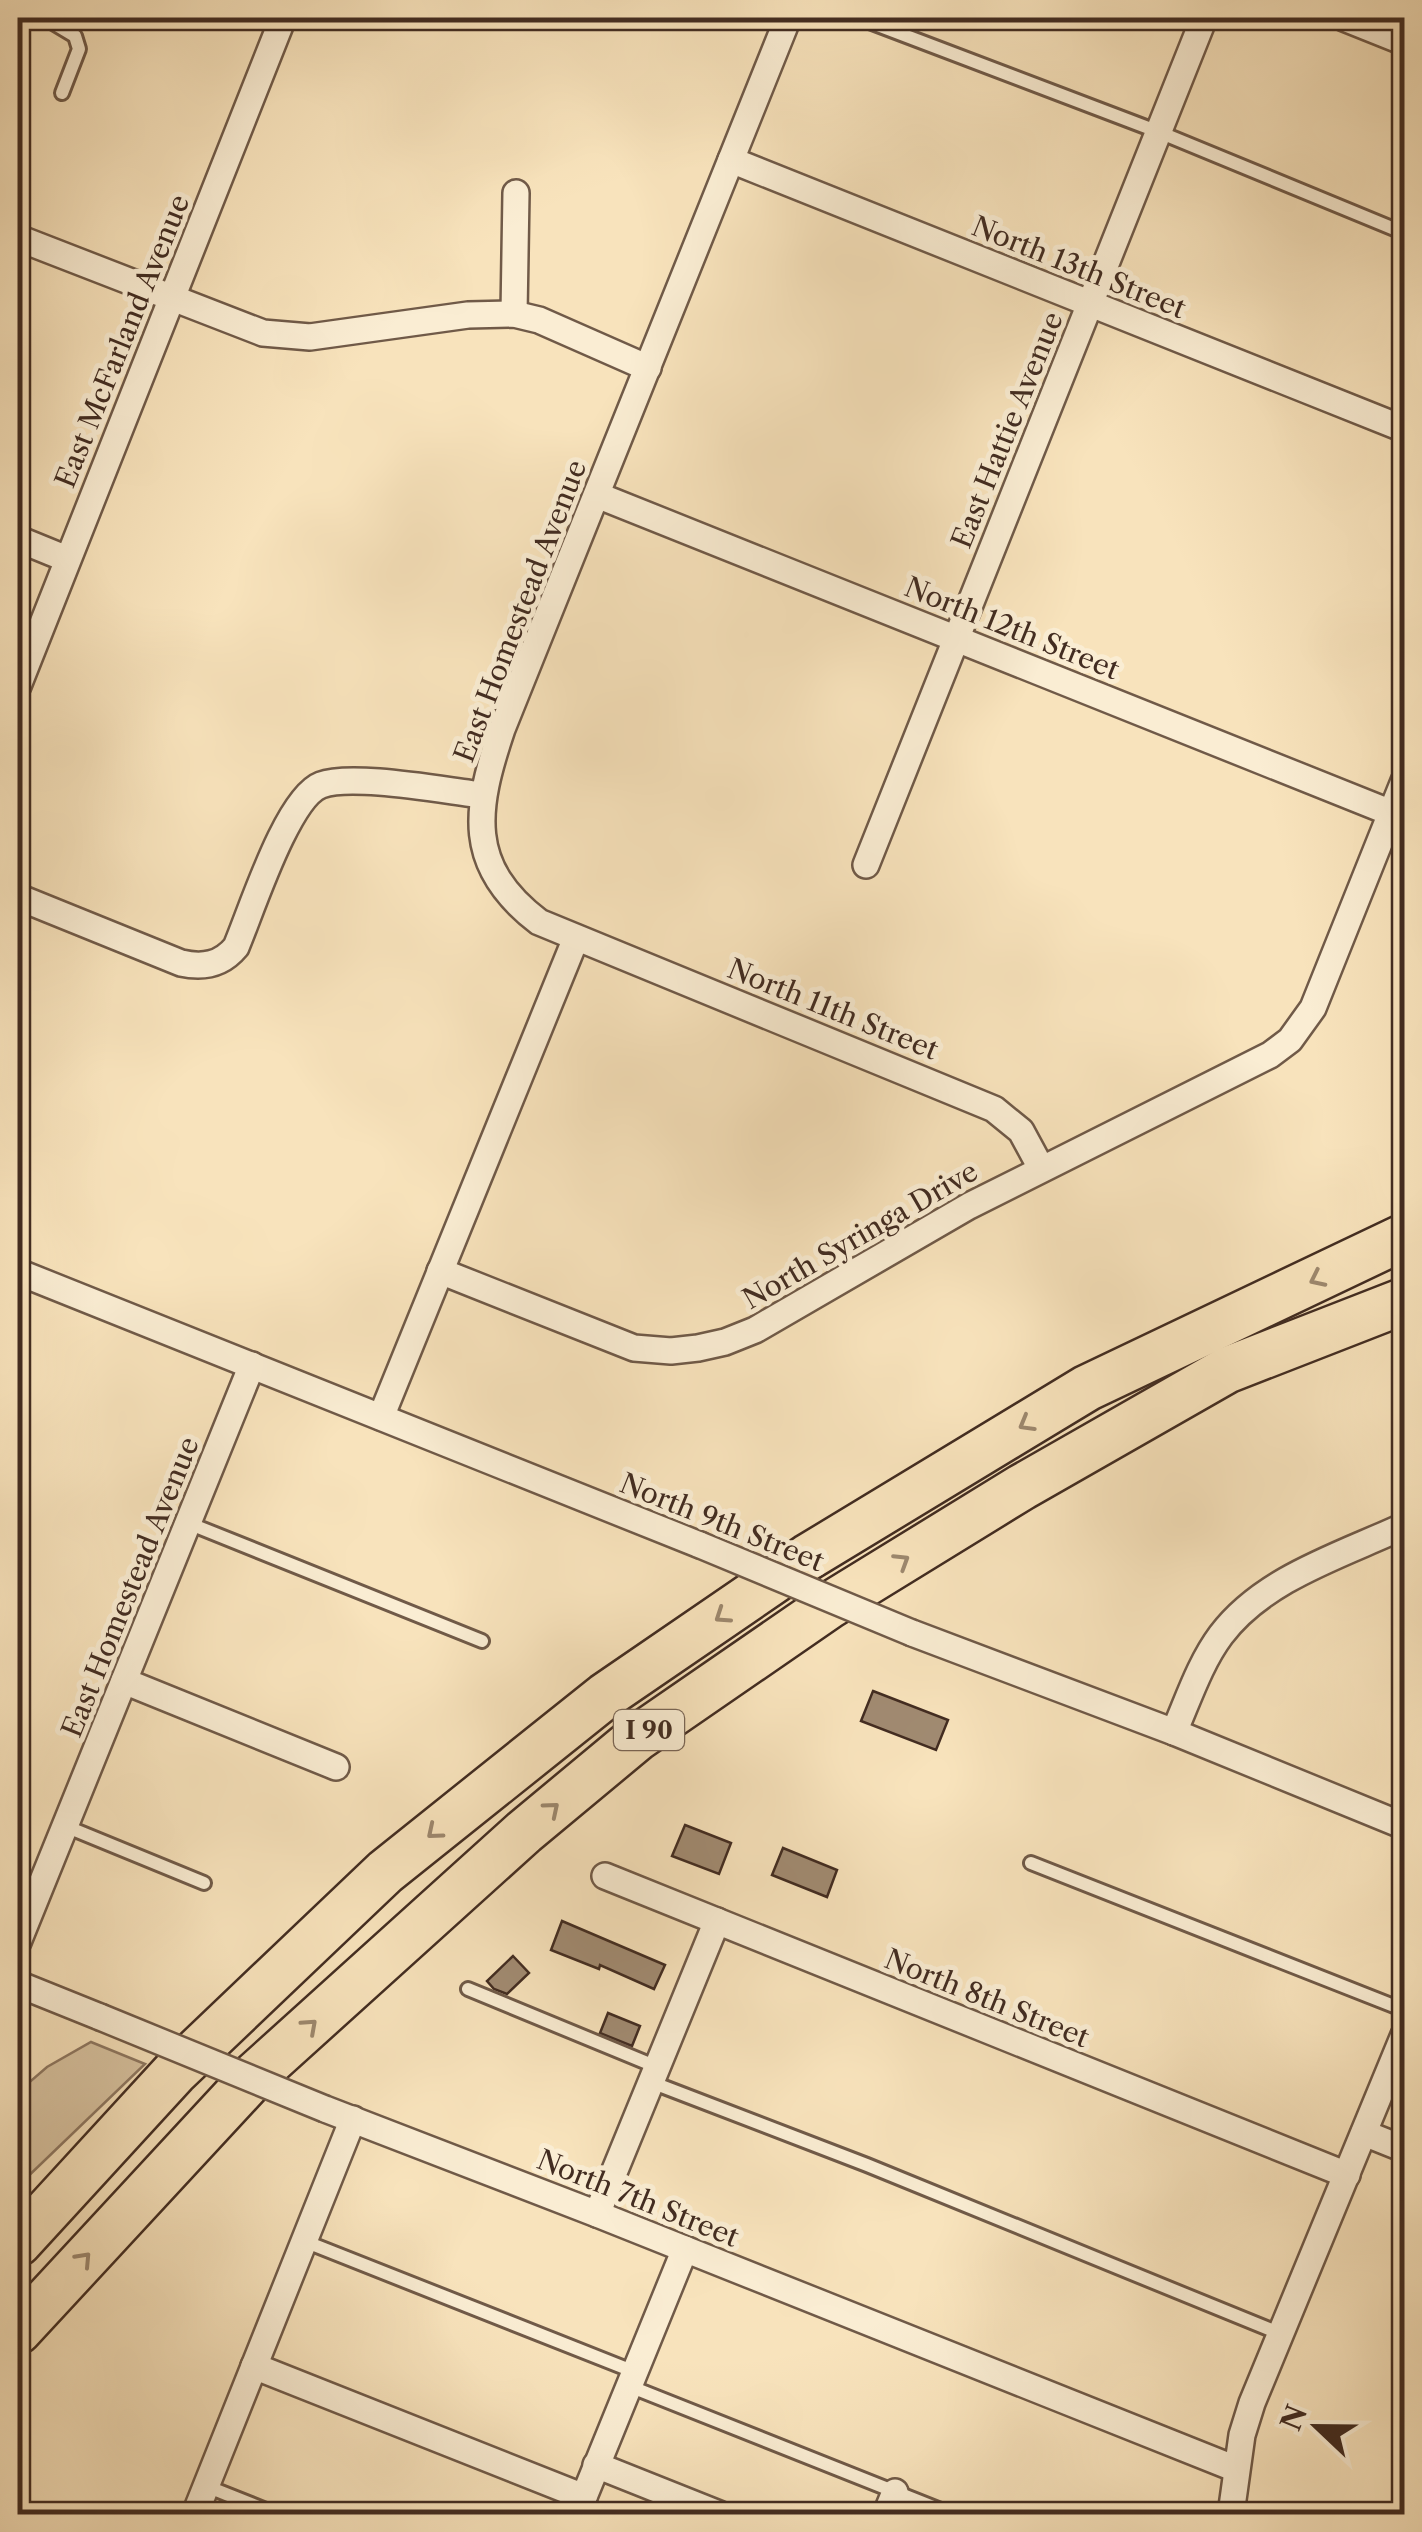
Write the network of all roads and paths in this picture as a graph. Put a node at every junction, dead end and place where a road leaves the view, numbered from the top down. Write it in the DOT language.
graph roads {
  1 [pos="45,18"];
  2 [pos="283,18"];
  3 [pos="788,18"];
  4 [pos="859,18"];
  5 [pos="1204,18"];
  6 [pos="1344,18"];
  7 [pos="1404,42"];
  8 [pos="62,93"];
  9 [pos="1158,132"];
  10 [pos="731,160"];
  11 [pos="516,193"];
  12 [pos="1404,234"];
  13 [pos="18,238"];
  14 [pos="171,298"];
  15 [pos="1090,303"];
  16 [pos="514,314"];
  17 [pos="648,368"];
  18 [pos="1404,429"];
  19 [pos="597,495"];
  20 [pos="18,539"];
  21 [pos="67,560"];
  22 [pos="955,638"];
  23 [pos="18,686"];
  24 [pos="1404,780"];
  25 [pos="483,795"];
  26 [pos="1398,815"];
  27 [pos="866,865"];
  28 [pos="18,898"];
  29 [pos="576,938"];
  30 [pos="1041,1168"];
  31 [pos="1404,1237"];
  32 [pos="440,1271"];
  33 [pos="18,1272"];
  34 [pos="1404,1301"];
  35 [pos="252,1365"];
  36 [pos="381,1417"];
  37 [pos="188,1523"];
  38 [pos="1404,1526"];
  39 [pos="482,1641"];
  40 [pos="124,1680"];
  41 [pos="1174,1732"];
  42 [pos="336,1768"];
  43 [pos="65,1826"];
  44 [pos="1404,1826"];
  45 [pos="1031,1863"];
  46 [pos="605,1876"];
  47 [pos="204,1882"];
  48 [pos="717,1921"];
  49 [pos="18,1942"];
  50 [pos="18,1984"];
  51 [pos="468,1990"];
  52 [pos="1404,2010"];
  53 [pos="1404,2035"];
  54 [pos="654,2075"];
  55 [pos="354,2119"];
  56 [pos="1364,2133"];
  57 [pos="1404,2149"];
  58 [pos="1347,2175"];
  59 [pos="597,2214"];
  60 [pos="24,2234"];
  61 [pos="304,2242"];
  62 [pos="685,2249"];
  63 [pos="18,2331"];
  64 [pos="1281,2334"];
  65 [pos="254,2366"];
  66 [pos="632,2379"];
  67 [pos="596,2465"];
  68 [pos="1236,2469"];
  69 [pos="206,2486"];
  70 [pos="890,2503"];
  71 [pos="581,2506"];
  72 [pos="194,2514"];
  73 [pos="276,2514"];
  74 [pos="719,2514"];
  75 [pos="952,2514"];
  76 [pos="1231,2514"];
  1 -- 8 [label="lane"];
  2 -- 14 [label="street, East McFarland Avenue"];
  3 -- 10 [label="street, East Homestead Avenue"];
  4 -- 9 [label="lane"];
  5 -- 9 [label="street, East Hattie Avenue"];
  6 -- 7 [label="street"];
  9 -- 12 [label="lane"];
  9 -- 15 [label="street, East Hattie Avenue"];
  10 -- 15 [label="street, North 13th Street"];
  10 -- 17 [label="street, East Homestead Avenue"];
  11 -- 16 [label="street"];
  13 -- 14 [label="street"];
  14 -- 16 [label="street"];
  14 -- 21 [label="street, East McFarland Avenue"];
  15 -- 18 [label="street, North 13th Street"];
  15 -- 22 [label="street, East Hattie Avenue"];
  16 -- 17 [label="street"];
  17 -- 19 [label="street, East Homestead Avenue"];
  19 -- 22 [label="street, North 12th Street"];
  19 -- 25 [label="street, East Homestead Avenue"];
  20 -- 21 [label="street"];
  21 -- 23 [label="street, East McFarland Avenue"];
  22 -- 26 [label="street, North 12th Street"];
  22 -- 27 [label="street, East Hattie Avenue"];
  24 -- 26 [label="street"];
  25 -- 28 [label="street"];
  25 -- 29 [label="street, East Homestead Avenue"];
  26 -- 30 [label="street, North Syringa Drive"];
  29 -- 30 [label="street, North 11th Street"];
  29 -- 32 [label="street"];
  30 -- 32 [label="street, North Syringa Drive"];
  31 -- 60 [label="highway, I 90, one-way"];
  32 -- 36 [label="street"];
  33 -- 35 [label="street, North 9th Street"];
  63 -- 34 [label="highway, I 90, one-way"];
  35 -- 36 [label="street, North 9th Street"];
  35 -- 37 [label="street, East Homestead Avenue"];
  36 -- 41 [label="street, North 9th Street, bridge"];
  37 -- 39 [label="lane"];
  37 -- 40 [label="street, East Homestead Avenue"];
  38 -- 41 [label="street"];
  40 -- 42 [label="street"];
  40 -- 43 [label="street, East Homestead Avenue"];
  41 -- 44 [label="street, North 9th Street"];
  43 -- 47 [label="lane"];
  43 -- 49 [label="street, East Homestead Avenue"];
  45 -- 52 [label="lane"];
  46 -- 48 [label="street, North 8th Street"];
  48 -- 54 [label="street"];
  48 -- 58 [label="street, North 8th Street"];
  50 -- 55 [label="street, North 7th Street, bridge"];
  51 -- 54 [label="lane"];
  53 -- 56 [label="street"];
  54 -- 59 [label="street"];
  54 -- 64 [label="lane"];
  55 -- 59 [label="street, North 7th Street"];
  55 -- 61 [label="street"];
  56 -- 57 [label="street"];
  56 -- 58 [label="street"];
  58 -- 64 [label="street"];
  59 -- 62 [label="street, North 7th Street"];
  61 -- 65 [label="street"];
  61 -- 66 [label="lane"];
  62 -- 66 [label="street"];
  62 -- 68 [label="street, North 7th Street"];
  64 -- 68 [label="street"];
  65 -- 69 [label="street"];
  65 -- 71 [label="street"];
  66 -- 67 [label="street"];
  66 -- 70 [label="lane"];
  67 -- 71 [label="street"];
  67 -- 74 [label="street"];
  68 -- 76 [label="street"];
  69 -- 72 [label="street"];
  69 -- 73 [label="lane"];
  70 -- 75 [label="lane"];
}
